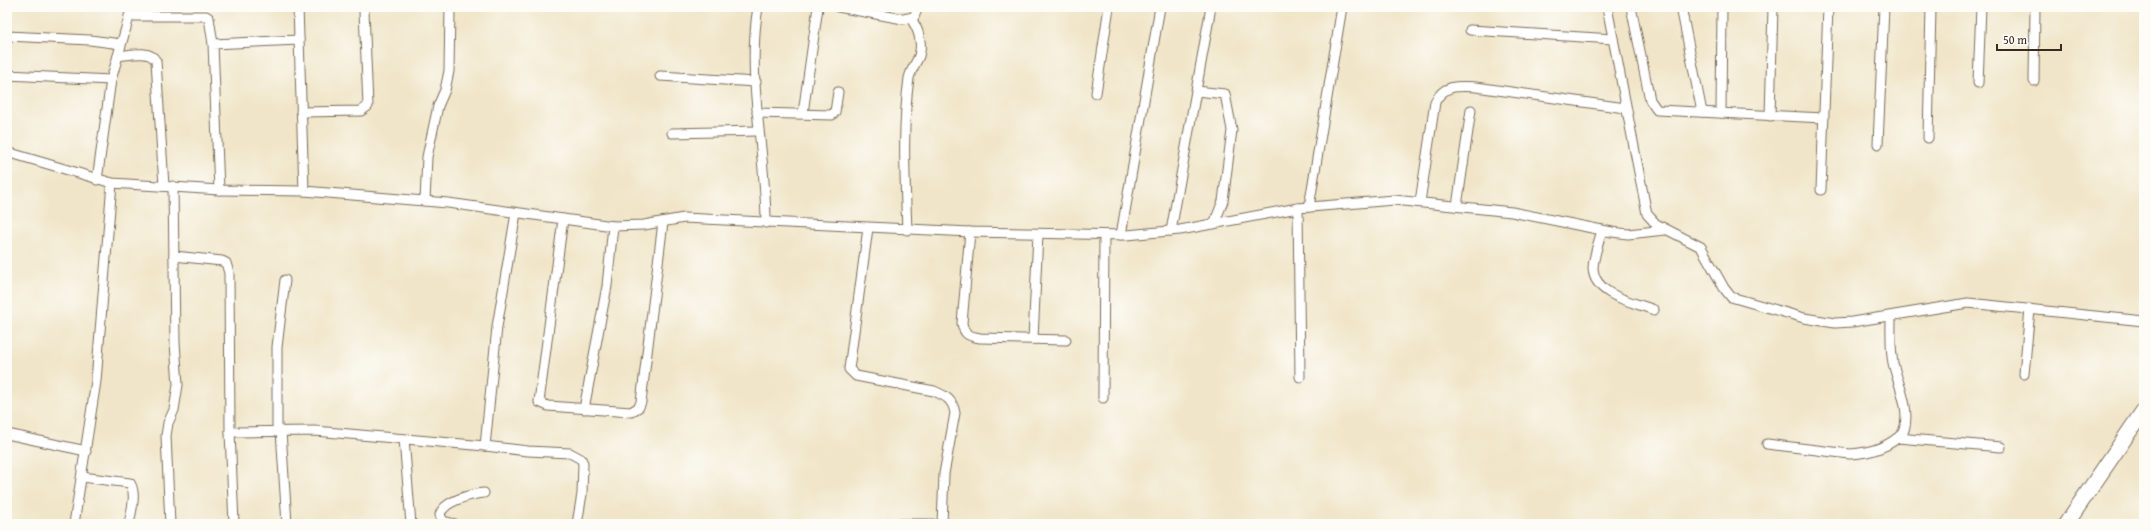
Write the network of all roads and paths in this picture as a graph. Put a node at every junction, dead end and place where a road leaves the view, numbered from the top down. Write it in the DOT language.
graph roads {
  1 [pos="298,7"];
  2 [pos="450,7"];
  3 [pos="758,7"];
  4 [pos="818,7"];
  5 [pos="838,7"];
  6 [pos="918,7"];
  7 [pos="1109,7"];
  8 [pos="1160,7"];
  9 [pos="1211,7"];
  10 [pos="1342,7"];
  11 [pos="1607,7"];
  12 [pos="1631,7"];
  13 [pos="1681,7"];
  14 [pos="1722,7"];
  15 [pos="1773,7"];
  16 [pos="1828,7"];
  17 [pos="1884,7"];
  18 [pos="1931,7"];
  19 [pos="1981,7"];
  20 [pos="2035,7"];
  21 [pos="131,11"];
  22 [pos="364,11"];
  23 [pos="910,19"];
  24 [pos="1470,30"];
  25 [pos="7,36"];
  26 [pos="1613,39"];
  27 [pos="299,40"];
  28 [pos="121,44"];
  29 [pos="213,44"];
  30 [pos="118,56"];
  31 [pos="7,75"];
  32 [pos="660,76"];
  33 [pos="111,80"];
  34 [pos="2034,81"];
  35 [pos="756,82"];
  36 [pos="1978,83"];
  37 [pos="1196,91"];
  38 [pos="838,92"];
  39 [pos="1096,93"];
  40 [pos="1625,108"];
  41 [pos="1471,110"];
  42 [pos="301,112"];
  43 [pos="1702,112"];
  44 [pos="757,113"];
  45 [pos="803,113"];
  46 [pos="1721,113"];
  47 [pos="1770,116"];
  48 [pos="1824,118"];
  49 [pos="758,131"];
  50 [pos="672,133"];
  51 [pos="1928,138"];
  52 [pos="1878,144"];
  53 [pos="7,152"];
  54 [pos="97,180"];
  55 [pos="112,183"];
  56 [pos="168,186"];
  57 [pos="219,190"];
  58 [pos="1821,190"];
  59 [pos="304,191"];
  60 [pos="425,202"];
  61 [pos="1420,202"];
  62 [pos="1457,206"];
  63 [pos="1309,207"];
  64 [pos="1298,208"];
  65 [pos="516,213"];
  66 [pos="563,219"];
  67 [pos="663,222"];
  68 [pos="766,223"];
  69 [pos="1214,224"];
  70 [pos="613,226"];
  71 [pos="868,228"];
  72 [pos="907,230"];
  73 [pos="1602,230"];
  74 [pos="1665,230"];
  75 [pos="1170,231"];
  76 [pos="970,232"];
  77 [pos="1038,234"];
  78 [pos="1104,235"];
  79 [pos="1122,235"];
  80 [pos="174,256"];
  81 [pos="286,280"];
  82 [pos="2030,308"];
  83 [pos="1654,310"];
  84 [pos="1891,317"];
  85 [pos="2144,321"];
  86 [pos="1033,340"];
  87 [pos="1066,340"];
  88 [pos="2024,374"];
  89 [pos="1300,376"];
  90 [pos="1103,398"];
  91 [pos="584,409"];
  92 [pos="2144,410"];
  93 [pos="2144,428"];
  94 [pos="279,431"];
  95 [pos="230,432"];
  96 [pos="7,434"];
  97 [pos="1898,438"];
  98 [pos="404,439"];
  99 [pos="1767,444"];
  100 [pos="485,446"];
  101 [pos="2001,447"];
  102 [pos="86,451"];
  103 [pos="82,477"];
  104 [pos="484,493"];
  105 [pos="74,524"];
  106 [pos="129,524"];
  107 [pos="170,524"];
  108 [pos="234,524"];
  109 [pos="287,524"];
  110 [pos="411,524"];
  111 [pos="455,524"];
  112 [pos="577,524"];
  113 [pos="888,524"];
  114 [pos="933,524"];
  115 [pos="942,524"];
  116 [pos="2066,524"];
  117 [pos="2078,524"];
  1 -- 27 [label="street"];
  2 -- 60 [label="street"];
  3 -- 35 [label="street"];
  4 -- 45 [label="street"];
  5 -- 23 [label="street"];
  6 -- 23 [label="street"];
  7 -- 39 [label="street"];
  8 -- 79 [label="street"];
  9 -- 37 [label="street"];
  10 -- 63 [label="street"];
  11 -- 26 [label="street"];
  12 -- 43 [label="street"];
  13 -- 43 [label="street"];
  14 -- 46 [label="street"];
  15 -- 47 [label="street"];
  16 -- 48 [label="street"];
  17 -- 52 [label="street"];
  18 -- 51 [label="street"];
  19 -- 36 [label="street"];
  20 -- 34 [label="street"];
  21 -- 28 [label="street"];
  21 -- 29 [label="street"];
  22 -- 42 [label="street"];
  23 -- 72 [label="street"];
  24 -- 26 [label="street"];
  25 -- 28 [label="street"];
  26 -- 40 [label="street"];
  27 -- 29 [label="street"];
  27 -- 42 [label="street"];
  28 -- 30 [label="street"];
  29 -- 57 [label="street"];
  30 -- 33 [label="street"];
  30 -- 56 [label="street"];
  31 -- 33 [label="street"];
  32 -- 35 [label="street"];
  33 -- 54 [label="street"];
  35 -- 44 [label="street"];
  37 -- 69 [label="street"];
  37 -- 75 [label="street"];
  38 -- 45 [label="street"];
  40 -- 61 [label="street"];
  40 -- 74 [label="street"];
  41 -- 62 [label="street"];
  42 -- 59 [label="street"];
  43 -- 46 [label="street"];
  44 -- 45 [label="street"];
  44 -- 49 [label="street"];
  46 -- 47 [label="street"];
  47 -- 48 [label="street"];
  48 -- 58 [label="street"];
  49 -- 50 [label="street"];
  49 -- 68 [label="street"];
  53 -- 54 [label="street"];
  54 -- 55 [label="street"];
  55 -- 56 [label="street"];
  55 -- 102 [label="street"];
  56 -- 57 [label="street"];
  56 -- 80 [label="street"];
  57 -- 59 [label="street"];
  59 -- 60 [label="street"];
  60 -- 65 [label="street"];
  61 -- 62 [label="street"];
  61 -- 63 [label="street"];
  62 -- 73 [label="street"];
  63 -- 64 [label="street"];
  64 -- 69 [label="street"];
  64 -- 89 [label="street"];
  65 -- 66 [label="street"];
  65 -- 100 [label="street"];
  66 -- 70 [label="street"];
  66 -- 91 [label="street"];
  67 -- 68 [label="street"];
  67 -- 70 [label="street"];
  67 -- 91 [label="street"];
  68 -- 71 [label="street"];
  69 -- 75 [label="street"];
  70 -- 91 [label="street"];
  71 -- 72 [label="street"];
  71 -- 115 [label="street"];
  72 -- 76 [label="street"];
  73 -- 74 [label="street"];
  73 -- 83 [label="street"];
  74 -- 84 [label="street"];
  75 -- 79 [label="street"];
  76 -- 77 [label="street"];
  76 -- 86 [label="street"];
  77 -- 78 [label="street"];
  77 -- 86 [label="street"];
  78 -- 79 [label="street"];
  78 -- 90 [label="street"];
  80 -- 95 [label="street"];
  80 -- 107 [label="street"];
  81 -- 94 [label="street"];
  82 -- 84 [label="street"];
  82 -- 85 [label="street"];
  82 -- 88 [label="street"];
  84 -- 97 [label="street"];
  86 -- 87 [label="street"];
  92 -- 116 [label="highway"];
  93 -- 117 [label="highway"];
  94 -- 95 [label="street"];
  94 -- 98 [label="street"];
  94 -- 109 [label="street"];
  95 -- 108 [label="street"];
  96 -- 102 [label="street"];
  97 -- 99 [label="street"];
  97 -- 101 [label="street"];
  98 -- 100 [label="street"];
  98 -- 110 [label="street"];
  100 -- 112 [label="street"];
  102 -- 103 [label="street"];
  103 -- 105 [label="street"];
  103 -- 106 [label="street"];
  104 -- 111 [label="street"];
  113 -- 114 [label="street"];
}
